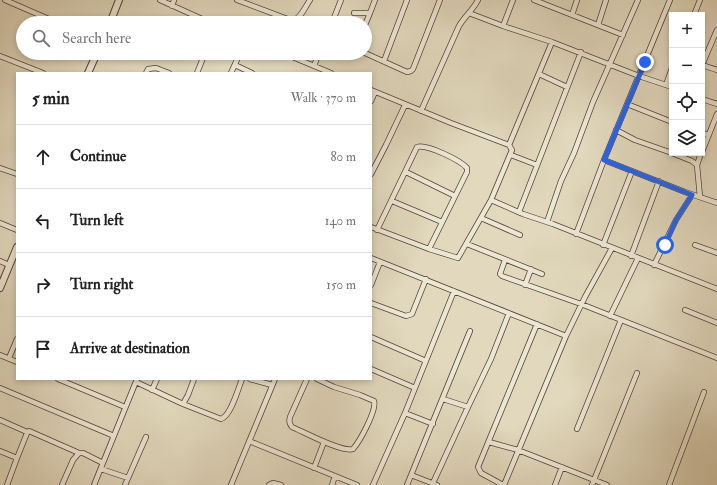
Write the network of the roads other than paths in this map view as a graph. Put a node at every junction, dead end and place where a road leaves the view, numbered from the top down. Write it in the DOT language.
graph roads {
  1 [pos="5,0"];
  2 [pos="119,0"];
  3 [pos="160,0"];
  4 [pos="174,0"];
  5 [pos="236,0"];
  6 [pos="310,0"];
  7 [pos="341,0"];
  8 [pos="375,0"];
  9 [pos="407,0"];
  10 [pos="440,0"];
  11 [pos="478,0"];
  12 [pos="513,0"];
  13 [pos="534,0"];
  14 [pos="577,0"];
  15 [pos="606,0"];
  16 [pos="638,0"];
  17 [pos="670,0"];
  18 [pos="700,0"];
  19 [pos="541,1"];
  20 [pos="172,6"];
  21 [pos="695,12"];
  22 [pos="354,13"];
  23 [pos="370,13"];
  24 [pos="469,13"];
  25 [pos="572,15"];
  26 [pos="42,16"];
  27 [pos="113,16"];
  28 [pos="195,16"];
  29 [pos="278,16"];
  30 [pos="299,16"];
  31 [pos="335,16"];
  32 [pos="369,16"];
  33 [pos="598,25"];
  34 [pos="503,26"];
  35 [pos="717,30"];
  36 [pos="623,35"];
  37 [pos="552,42"];
  38 [pos="581,52"];
  39 [pos="0,56"];
  40 [pos="372,56"];
  41 [pos="705,58"];
  42 [pos="94,60"];
  43 [pos="201,60"];
  44 [pos="237,60"];
  45 [pos="300,60"];
  46 [pos="316,60"];
  47 [pos="384,61"];
  48 [pos="610,64"];
  49 [pos="235,65"];
  50 [pos="314,66"];
  51 [pos="705,66"];
  52 [pos="717,70"];
  53 [pos="40,72"];
  54 [pos="88,72"];
  55 [pos="146,72"];
  56 [pos="165,72"];
  57 [pos="197,72"];
  58 [pos="232,72"];
  59 [pos="250,72"];
  60 [pos="329,72"];
  61 [pos="538,74"];
  62 [pos="639,76"];
  63 [pos="669,76"];
  64 [pos="666,85"];
  65 [pos="669,86"];
  66 [pos="567,87"];
  67 [pos="373,91"];
  68 [pos="705,100"];
  69 [pos="405,104"];
  70 [pos="627,104"];
  71 [pos="717,104"];
  72 [pos="421,111"];
  73 [pos="717,114"];
  74 [pos="669,121"];
  75 [pos="616,130"];
  76 [pos="705,133"];
  77 [pos="709,135"];
  78 [pos="509,145"];
  79 [pos="705,145"];
  80 [pos="669,152"];
  81 [pos="511,155"];
  82 [pos="680,156"];
  83 [pos="700,156"];
  84 [pos="604,160"];
  85 [pos="537,165"];
  86 [pos="697,165"];
  87 [pos="0,168"];
  88 [pos="632,170"];
  89 [pos="372,172"];
  90 [pos="406,172"];
  91 [pos="16,174"];
  92 [pos="659,181"];
  93 [pos="692,195"];
  94 [pos="455,196"];
  95 [pos="700,197"];
  96 [pos="491,200"];
  97 [pos="392,201"];
  98 [pos="716,202"];
  99 [pos="518,212"];
  100 [pos="481,218"];
  101 [pos="442,222"];
  102 [pos="547,222"];
  103 [pos="0,223"];
  104 [pos="372,227"];
  105 [pos="16,230"];
  106 [pos="378,230"];
  107 [pos="576,234"];
  108 [pos="520,235"];
  109 [pos="467,244"];
  110 [pos="603,245"];
  111 [pos="695,245"];
  112 [pos="612,248"];
  113 [pos="16,249"];
  114 [pos="429,249"];
  115 [pos="717,253"];
  116 [pos="631,256"];
  117 [pos="372,258"];
  118 [pos="638,258"];
  119 [pos="505,260"];
  120 [pos="0,261"];
  121 [pos="380,262"];
  122 [pos="9,265"];
  123 [pos="654,265"];
  124 [pos="531,270"];
  125 [pos="542,274"];
  126 [pos="426,279"];
  127 [pos="372,282"];
  128 [pos="525,285"];
  129 [pos="0,288"];
  130 [pos="717,289"];
  131 [pos="454,291"];
  132 [pos="372,303"];
  133 [pos="581,304"];
  134 [pos="685,310"];
  135 [pos="509,313"];
  136 [pos="610,316"];
  137 [pos="621,320"];
  138 [pos="717,323"];
  139 [pos="537,324"];
  140 [pos="470,331"];
  141 [pos="566,336"];
  142 [pos="372,337"];
  143 [pos="16,341"];
  144 [pos="0,355"];
  145 [pos="9,358"];
  146 [pos="717,358"];
  147 [pos="426,361"];
  148 [pos="16,362"];
  149 [pos="372,369"];
  150 [pos="637,373"];
  151 [pos="60,380"];
  152 [pos="136,380"];
  153 [pos="157,380"];
  154 [pos="194,380"];
  155 [pos="242,380"];
  156 [pos="254,380"];
  157 [pos="274,380"];
  158 [pos="307,380"];
  159 [pos="319,380"];
  160 [pos="272,385"];
  161 [pos="0,388"];
  162 [pos="415,388"];
  163 [pos="152,390"];
  164 [pos="704,392"];
  165 [pos="443,399"];
  166 [pos="183,404"];
  167 [pos="126,407"];
  168 [pos="468,407"];
  169 [pos="405,413"];
  170 [pos="0,420"];
  171 [pos="432,424"];
  172 [pos="577,429"];
  173 [pos="27,432"];
  174 [pos="114,436"];
  175 [pos="146,437"];
  176 [pos="249,441"];
  177 [pos="324,442"];
  178 [pos="489,442"];
  179 [pos="518,450"];
  180 [pos="0,451"];
  181 [pos="79,453"];
  182 [pos="17,458"];
  183 [pos="103,463"];
  184 [pos="562,466"];
  185 [pos="314,468"];
  186 [pos="101,469"];
  187 [pos="411,475"];
  188 [pos="335,476"];
  189 [pos="128,478"];
  190 [pos="593,483"];
  191 [pos="435,484"];
  192 [pos="7,485"];
  193 [pos="62,485"];
  194 [pos="94,485"];
  195 [pos="125,485"];
  196 [pos="231,485"];
  197 [pos="269,485"];
  198 [pos="281,485"];
  199 [pos="332,485"];
  200 [pos="357,485"];
  201 [pos="373,485"];
  202 [pos="407,485"];
  203 [pos="503,485"];
  204 [pos="555,485"];
  205 [pos="607,485"];
  206 [pos="668,485"];
  1 -- 26 [label="street"];
  2 -- 27 [label="street"];
  3 -- 20 [label="street"];
  4 -- 20 [label="street"];
  5 -- 29 [label="street"];
  6 -- 30 [label="street"];
  7 -- 31 [label="street"];
  8 -- 23 [label="street"];
  9 -- 47 [label="street"];
  10 -- 47 [label="street"];
  11 -- 24 [label="street"];
  12 -- 34 [label="street"];
  13 -- 19 [label="street"];
  14 -- 25 [label="street"];
  15 -- 33 [label="street"];
  16 -- 36 [label="street"];
  17 -- 62 [label="street"];
  18 -- 21 [label="street"];
  19 -- 25 [label="street"];
  20 -- 28 [label="street"];
  22 -- 23 [label="street"];
  23 -- 32 [label="street"];
  24 -- 34 [label="street"];
  24 -- 72 [label="street"];
  25 -- 33 [label="street"];
  33 -- 36 [label="street"];
  34 -- 37 [label="street"];
  35 -- 41 [label="street"];
  36 -- 48 [label="street"];
  37 -- 38 [label="street"];
  37 -- 61 [label="street"];
  38 -- 48 [label="street"];
  38 -- 66 [label="street"];
  39 -- 53 [label="street"];
  40 -- 47 [label="street"];
  42 -- 54 [label="street"];
  43 -- 57 [label="street"];
  44 -- 49 [label="street"];
  45 -- 50 [label="street"];
  46 -- 50 [label="street"];
  48 -- 62 [label="street"];
  48 -- 102 [label="street"];
  49 -- 58 [label="street"];
  49 -- 59 [label="street"];
  50 -- 60 [label="street"];
  51 -- 52 [label="street"];
  55 -- 56 [label="street"];
  61 -- 66 [label="street"];
  61 -- 78 [label="street"];
  62 -- 64 [label="street"];
  62 -- 70 [label="street"];
  63 -- 64 [label="street"];
  64 -- 65 [label="street"];
  66 -- 85 [label="street"];
  67 -- 69 [label="street"];
  68 -- 71 [label="street"];
  69 -- 72 [label="street"];
  69 -- 89 [label="street"];
  70 -- 74 [label="street"];
  70 -- 75 [label="street"];
  72 -- 78 [label="street"];
  73 -- 77 [label="street"];
  75 -- 80 [label="street"];
  75 -- 84 [label="street"];
  76 -- 77 [label="street"];
  77 -- 79 [label="street"];
  78 -- 81 [label="street"];
  81 -- 85 [label="street"];
  81 -- 96 [label="street"];
  82 -- 86 [label="street"];
  83 -- 86 [label="street"];
  84 -- 88 [label="street"];
  84 -- 107 [label="street"];
  85 -- 99 [label="street"];
  86 -- 95 [label="street"];
  87 -- 91 [label="street"];
  88 -- 92 [label="street"];
  88 -- 110 [label="street"];
  90 -- 94 [label="street"];
  90 -- 94 [label="street"];
  90 -- 97 [label="street"];
  92 -- 93 [label="street"];
  92 -- 116 [label="street"];
  93 -- 95 [label="street"];
  93 -- 123 [label="street"];
  94 -- 101 [label="street"];
  95 -- 98 [label="street"];
  96 -- 99 [label="street"];
  96 -- 100 [label="street"];
  97 -- 101 [label="street"];
  97 -- 106 [label="street"];
  99 -- 102 [label="street"];
  100 -- 108 [label="street"];
  100 -- 109 [label="street"];
  101 -- 114 [label="street"];
  102 -- 107 [label="street"];
  103 -- 105 [label="street"];
  104 -- 106 [label="street"];
  106 -- 114 [label="street"];
  107 -- 110 [label="street"];
  109 -- 114 [label="street"];
  109 -- 119 [label="street"];
  110 -- 112 [label="street"];
  111 -- 115 [label="street"];
  112 -- 116 [label="street"];
  112 -- 133 [label="street"];
  113 -- 122 [label="street"];
  116 -- 118 [label="street"];
  117 -- 121 [label="street"];
  118 -- 123 [label="street"];
  118 -- 136 [label="street"];
  119 -- 124 [label="street"];
  119 -- 128 [label="street"];
  120 -- 122 [label="street"];
  121 -- 126 [label="street"];
  121 -- 127 [label="street"];
  122 -- 129 [label="street"];
  123 -- 130 [label="street"];
  124 -- 125 [label="street"];
  124 -- 128 [label="street"];
  126 -- 131 [label="street"];
  126 -- 132 [label="street"];
  128 -- 133 [label="street"];
  131 -- 135 [label="street"];
  131 -- 147 [label="street"];
  133 -- 136 [label="street"];
  133 -- 141 [label="street"];
  134 -- 138 [label="street"];
  135 -- 139 [label="street"];
  135 -- 168 [label="street"];
  136 -- 137 [label="street"];
  137 -- 146 [label="street"];
  137 -- 172 [label="street"];
  139 -- 141 [label="street"];
  139 -- 178 [label="street"];
  140 -- 165 [label="street"];
  141 -- 179 [label="street"];
  142 -- 147 [label="street"];
  143 -- 145 [label="street"];
  144 -- 145 [label="street"];
  145 -- 148 [label="street"];
  147 -- 162 [label="street"];
  149 -- 162 [label="street"];
  150 -- 190 [label="street"];
  151 -- 167 [label="street"];
  152 -- 163 [label="street"];
  152 -- 167 [label="street"];
  153 -- 163 [label="street"];
  154 -- 166 [label="street"];
  155 -- 166 [label="street"];
  156 -- 160 [label="street"];
  157 -- 160 [label="street"];
  158 -- 177 [label="street"];
  159 -- 177 [label="street"];
  160 -- 176 [label="street"];
  161 -- 174 [label="street"];
  162 -- 169 [label="street"];
  163 -- 166 [label="street"];
  164 -- 206 [label="street"];
  165 -- 168 [label="street"];
  165 -- 171 [label="street"];
  167 -- 174 [label="street"];
  168 -- 191 [label="street"];
  169 -- 171 [label="street"];
  169 -- 201 [label="street"];
  170 -- 173 [label="street"];
  171 -- 187 [label="street"];
  173 -- 181 [label="street"];
  173 -- 182 [label="street"];
  174 -- 183 [label="street"];
  175 -- 189 [label="street"];
  176 -- 185 [label="street"];
  176 -- 196 [label="street"];
  177 -- 185 [label="street"];
  178 -- 179 [label="street"];
  178 -- 203 [label="street"];
  179 -- 184 [label="street"];
  179 -- 203 [label="street"];
  180 -- 182 [label="street"];
  181 -- 183 [label="street"];
  181 -- 193 [label="street"];
  182 -- 192 [label="street"];
  183 -- 186 [label="street"];
  184 -- 190 [label="street"];
  184 -- 204 [label="street"];
  185 -- 188 [label="street"];
  186 -- 189 [label="street"];
  186 -- 194 [label="street"];
  187 -- 191 [label="street"];
  187 -- 202 [label="street"];
  188 -- 199 [label="street"];
  188 -- 200 [label="street"];
  189 -- 195 [label="street"];
  190 -- 205 [label="street"];
  197 -- 198 [label="street"];
}
